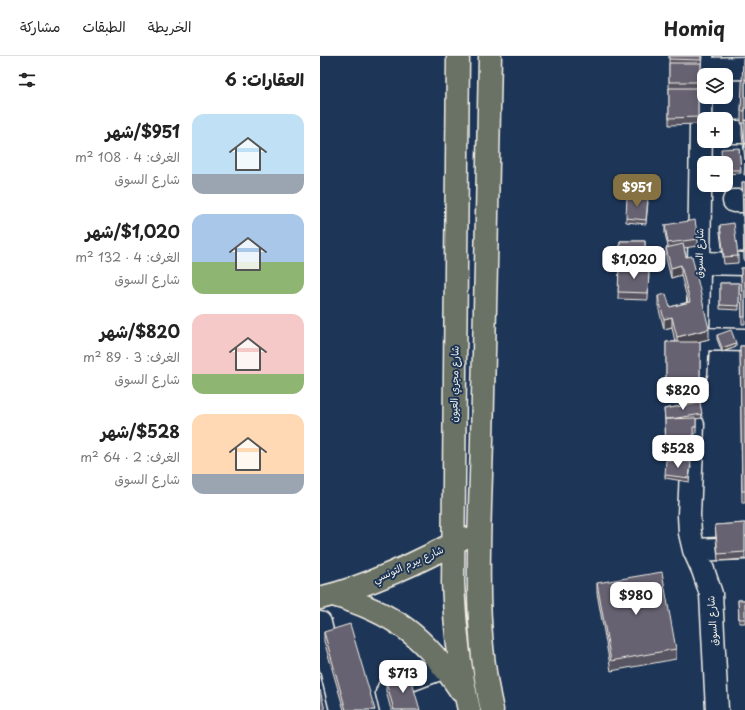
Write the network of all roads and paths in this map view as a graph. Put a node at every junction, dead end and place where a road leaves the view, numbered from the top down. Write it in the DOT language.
graph roads {
  1 [pos="458,56"];
  2 [pos="490,56"];
  3 [pos="702,62"];
  4 [pos="745,68"];
  5 [pos="703,112"];
  6 [pos="733,132"];
  7 [pos="745,132"];
  8 [pos="703,148"];
  9 [pos="699,263"];
  10 [pos="745,264"];
  11 [pos="698,339"];
  12 [pos="745,340"];
  13 [pos="480,528"];
  14 [pos="453,544"];
  15 [pos="745,548"];
  16 [pos="694,550"];
  17 [pos="326,597"];
  18 [pos="320,623"];
  19 [pos="445,667"];
  20 [pos="467,704"];
  21 [pos="342,710"];
  22 [pos="391,710"];
  23 [pos="492,710"];
  24 [pos="717,710"];
  1 -- 14 [label="main road, شارع مجري العيون"];
  2 -- 13 [label="main road"];
  3 -- 4 [label="street"];
  3 -- 5 [label="street, شارع السوق"];
  6 -- 7 [label="street"];
  8 -- 9 [label="street, شارع السوق"];
  9 -- 10 [label="street"];
  9 -- 11 [label="street, شارع السوق"];
  11 -- 12 [label="street"];
  11 -- 16 [label="street, شارع السوق"];
  13 -- 14 [label="main road, شارع بيرم التونسي"];
  13 -- 23 [label="main road"];
  14 -- 17 [label="main road, شارع بيرم التونسي"];
  14 -- 20 [label="main road, شارع مجري العيون"];
  15 -- 16 [label="street"];
  16 -- 24 [label="street, شارع السوق"];
  17 -- 19 [label="main road, شارع بيرم التونسي"];
  18 -- 21 [label="street"];
  19 -- 20 [label="main road, شارع بيرم التونسي"];
  19 -- 22 [label="street"];
}
